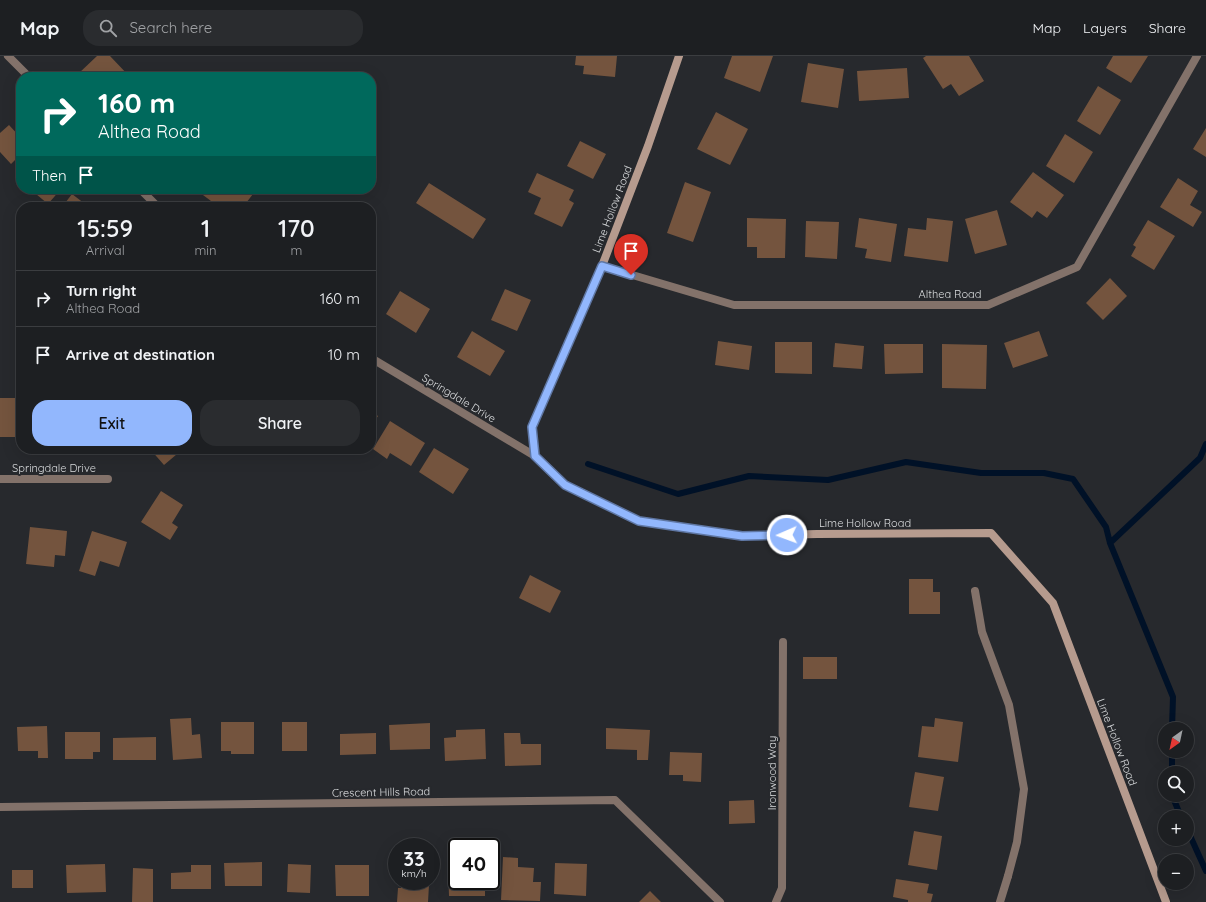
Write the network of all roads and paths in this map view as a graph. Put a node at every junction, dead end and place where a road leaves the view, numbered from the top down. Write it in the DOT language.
graph roads {
  1 [pos="8,56"];
  2 [pos="679,56"];
  3 [pos="1197,56"];
  4 [pos="24,72"];
  5 [pos="145,194"];
  6 [pos="153,202"];
  7 [pos="602,266"];
  8 [pos="376,361"];
  9 [pos="535,456"];
  10 [pos="0,479"];
  11 [pos="108,479"];
  12 [pos="975,591"];
  13 [pos="783,642"];
  14 [pos="0,807"];
  15 [pos="720,902"];
  16 [pos="776,902"];
  17 [pos="1000,902"];
  18 [pos="1166,902"];
  1 -- 4 [label="street"];
  2 -- 7 [label="street, Lime Hollow Road"];
  3 -- 7 [label="street, Althea Road"];
  5 -- 6 [label="street"];
  7 -- 9 [label="street, Lime Hollow Road"];
  8 -- 9 [label="street, Springdale Drive"];
  9 -- 18 [label="street, Lime Hollow Road"];
  10 -- 11 [label="street, Springdale Drive"];
  12 -- 17 [label="street"];
  13 -- 16 [label="street, Ironwood Way"];
  14 -- 15 [label="street, Crescent Hills Road"];
}
